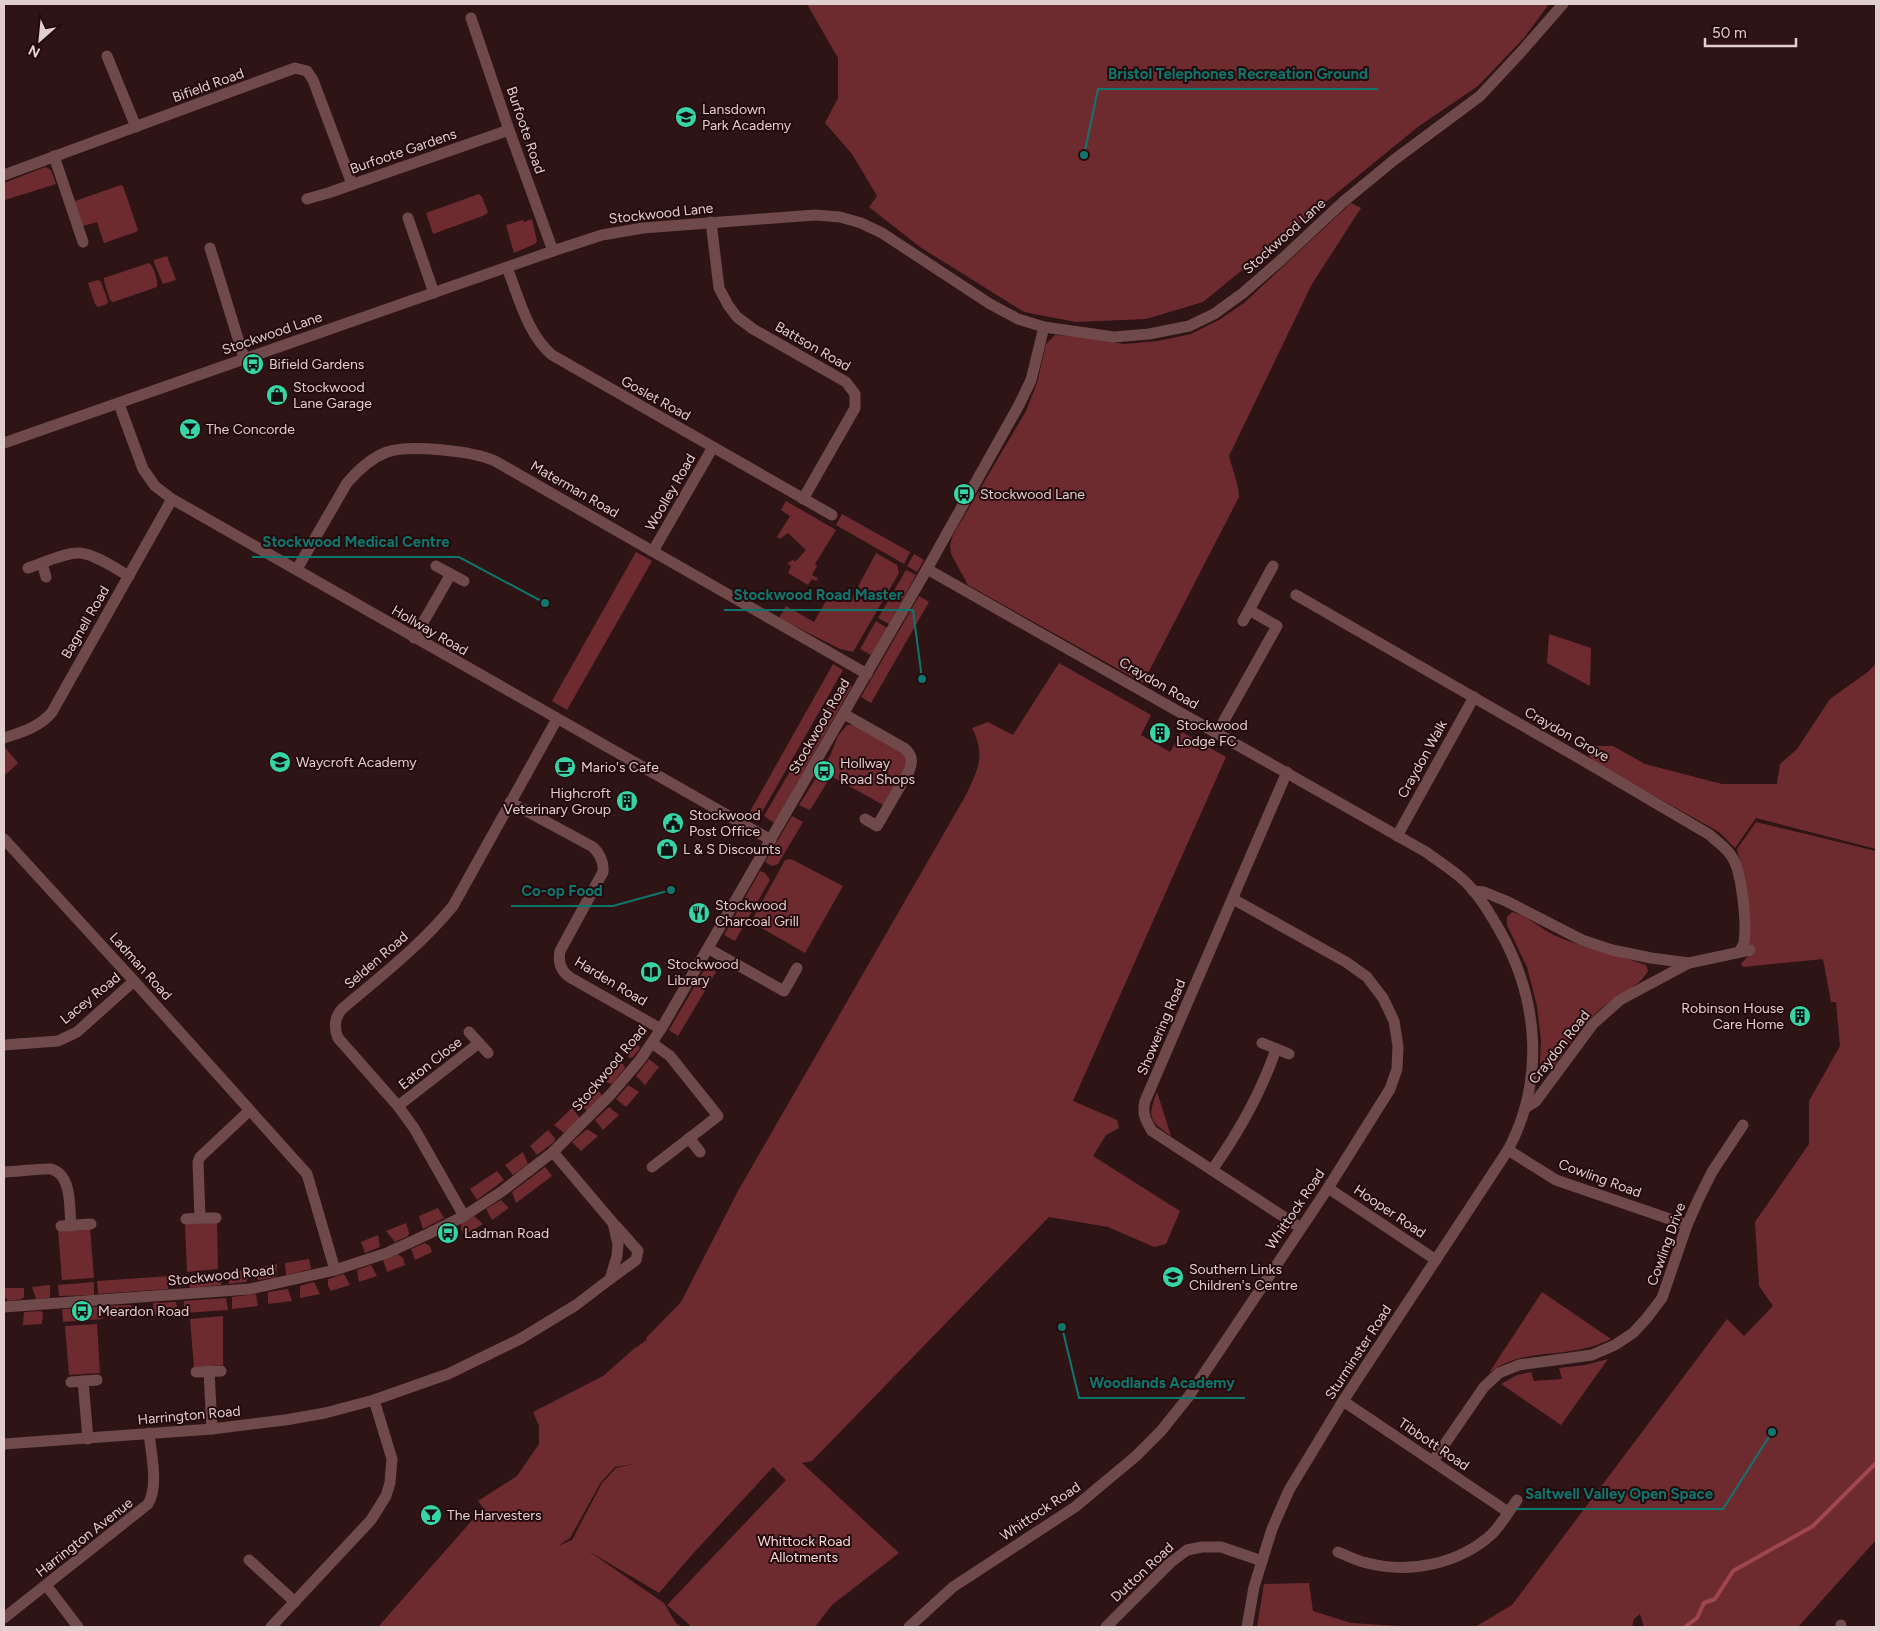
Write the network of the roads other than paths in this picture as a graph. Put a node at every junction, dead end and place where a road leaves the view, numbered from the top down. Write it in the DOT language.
graph roads {
  1 [pos="1563,4"];
  2 [pos="472,18"];
  3 [pos="107,56"];
  4 [pos="136,127"];
  5 [pos="509,130"];
  6 [pos="54,156"];
  7 [pos="4,175"];
  8 [pos="352,184"];
  9 [pos="307,199"];
  10 [pos="408,218"];
  11 [pos="711,222"];
  12 [pos="83,242"];
  13 [pos="210,248"];
  14 [pos="553,251"];
  15 [pos="507,268"];
  16 [pos="434,293"];
  17 [pos="1044,327"];
  18 [pos="244,358"];
  19 [pos="119,404"];
  20 [pos="4,443"];
  21 [pos="713,447"];
  22 [pos="172,499"];
  23 [pos="803,499"];
  24 [pos="832,515"];
  25 [pos="653,551"];
  26 [pos="42,563"];
  27 [pos="436,566"];
  28 [pos="1273,566"];
  29 [pos="28,568"];
  30 [pos="297,569"];
  31 [pos="927,569"];
  32 [pos="451,574"];
  33 [pos="129,576"];
  34 [pos="46,577"];
  35 [pos="464,582"];
  36 [pos="1296,595"];
  37 [pos="1249,610"];
  38 [pos="1243,621"];
  39 [pos="414,638"];
  40 [pos="867,674"];
  41 [pos="1474,697"];
  42 [pos="844,714"];
  43 [pos="558,719"];
  44 [pos="1217,734"];
  45 [pos="4,738"];
  46 [pos="1288,772"];
  47 [pos="510,802"];
  48 [pos="865,819"];
  49 [pos="1397,836"];
  50 [pos="4,839"];
  51 [pos="771,840"];
  52 [pos="1473,891"];
  53 [pos="1233,898"];
  54 [pos="709,949"];
  55 [pos="1745,951"];
  56 [pos="1689,963"];
  57 [pos="797,968"];
  58 [pos="134,981"];
  59 [pos="661,1029"];
  60 [pos="469,1032"];
  61 [pos="479,1043"];
  62 [pos="652,1043"];
  63 [pos="1262,1044"];
  64 [pos="4,1045"];
  65 [pos="1276,1048"];
  66 [pos="488,1053"];
  67 [pos="1289,1054"];
  68 [pos="398,1106"];
  69 [pos="1525,1108"];
  70 [pos="249,1111"];
  71 [pos="1743,1125"];
  72 [pos="690,1138"];
  73 [pos="1508,1150"];
  74 [pos="553,1152"];
  75 [pos="700,1152"];
  76 [pos="652,1167"];
  77 [pos="4,1169"];
  78 [pos="1212,1170"];
  79 [pos="1328,1188"];
  80 [pos="464,1216"];
  81 [pos="200,1218"];
  82 [pos="216,1218"];
  83 [pos="186,1219"];
  84 [pos="613,1223"];
  85 [pos="91,1224"];
  86 [pos="1687,1225"];
  87 [pos="1301,1228"];
  88 [pos="1436,1260"];
  89 [pos="335,1270"];
  90 [pos="610,1279"];
  91 [pos="4,1308"];
  92 [pos="209,1371"];
  93 [pos="221,1371"];
  94 [pos="196,1372"];
  95 [pos="83,1380"];
  96 [pos="97,1380"];
  97 [pos="71,1382"];
  98 [pos="374,1400"];
  99 [pos="1343,1401"];
  100 [pos="212,1429"];
  101 [pos="149,1434"];
  102 [pos="88,1439"];
  103 [pos="4,1444"];
  104 [pos="1433,1461"];
  105 [pos="1517,1500"];
  106 [pos="1508,1512"];
  107 [pos="1338,1552"];
  108 [pos="249,1560"];
  109 [pos="1262,1561"];
  110 [pos="46,1585"];
  111 [pos="295,1602"];
  112 [pos="4,1618"];
  113 [pos="78,1627"];
  114 [pos="271,1627"];
  115 [pos="909,1627"];
  116 [pos="1106,1627"];
  117 [pos="1247,1627"];
  1 -- 17 [label="street, Stockwood Lane"];
  2 -- 5 [label="street, Burfoote Road"];
  3 -- 4 [label="street"];
  4 -- 6 [label="street, Bifield Road"];
  4 -- 8 [label="street, Bifield Road"];
  5 -- 8 [label="street, Burfoote Gardens"];
  5 -- 14 [label="street, Burfoote Road"];
  6 -- 7 [label="street, Bifield Road"];
  6 -- 12 [label="street"];
  8 -- 9 [label="street, Burfoote Gardens"];
  10 -- 16 [label="street"];
  11 -- 14 [label="street, Stockwood Lane"];
  11 -- 17 [label="street, Stockwood Lane"];
  11 -- 23 [label="street, Battson Road"];
  13 -- 18 [label="street"];
  14 -- 15 [label="street, Stockwood Lane"];
  15 -- 16 [label="street, Stockwood Lane"];
  15 -- 21 [label="street, Goslet Road"];
  16 -- 18 [label="street, Stockwood Lane"];
  17 -- 31 [label="street, Stockwood Road"];
  18 -- 19 [label="street, Stockwood Lane"];
  19 -- 20 [label="street, Stockwood Lane"];
  19 -- 22 [label="street, Hollway Road"];
  21 -- 23 [label="street, Goslet Road"];
  21 -- 25 [label="street, Woolley Road"];
  22 -- 30 [label="street, Hollway Road"];
  22 -- 33 [label="street, Bagnell Road"];
  23 -- 24 [label="street, Goslet Road"];
  25 -- 30 [label="street, Materman Road"];
  25 -- 40 [label="street, Materman Road"];
  26 -- 29 [label="street"];
  26 -- 33 [label="street"];
  26 -- 34 [label="street"];
  27 -- 32 [label="street"];
  28 -- 37 [label="street"];
  30 -- 39 [label="street, Hollway Road"];
  31 -- 40 [label="street, Stockwood Road"];
  31 -- 44 [label="street, Craydon Road"];
  32 -- 35 [label="street"];
  32 -- 39 [label="street"];
  33 -- 45 [label="street, Bagnell Road"];
  36 -- 41 [label="street, Craydon Grove"];
  37 -- 38 [label="street"];
  37 -- 44 [label="street"];
  39 -- 43 [label="street, Hollway Road"];
  40 -- 42 [label="street, Stockwood Road"];
  41 -- 49 [label="street, Craydon Walk"];
  41 -- 55 [label="street, Craydon Grove"];
  42 -- 48 [label="street"];
  42 -- 51 [label="street, Stockwood Road"];
  43 -- 47 [label="street, Selden Road"];
  43 -- 51 [label="street, Hollway Road"];
  44 -- 46 [label="street, Craydon Road"];
  46 -- 49 [label="street, Craydon Road"];
  46 -- 53 [label="street, Showering Road"];
  47 -- 59 [label="street, Harden Road"];
  47 -- 68 [label="street, Selden Road"];
  49 -- 52 [label="street, Craydon Road"];
  50 -- 58 [label="street, Ladman Road"];
  51 -- 54 [label="street, Stockwood Road"];
  52 -- 56 [label="street, Craydon Road"];
  52 -- 69 [label="street, Craydon Road"];
  53 -- 78 [label="street, Showering Road"];
  53 -- 79 [label="street, Whittock Road"];
  54 -- 57 [label="street"];
  54 -- 59 [label="street, Stockwood Road"];
  55 -- 56 [label="street, Craydon Road"];
  56 -- 69 [label="street, Craydon Road"];
  58 -- 64 [label="street, Lacey Road"];
  58 -- 70 [label="street, Ladman Road"];
  59 -- 62 [label="street, Stockwood Road"];
  60 -- 61 [label="street, Eaton Close"];
  61 -- 66 [label="street, Eaton Close"];
  61 -- 68 [label="street, Eaton Close"];
  62 -- 72 [label="street"];
  62 -- 74 [label="street, Stockwood Road"];
  63 -- 65 [label="street"];
  65 -- 67 [label="street"];
  65 -- 78 [label="street"];
  68 -- 80 [label="street, Selden Road"];
  69 -- 73 [label="street, Sturminster Road"];
  70 -- 81 [label="street"];
  70 -- 89 [label="street, Ladman Road"];
  71 -- 86 [label="street, Cowling Drive"];
  72 -- 75 [label="street"];
  72 -- 76 [label="street"];
  73 -- 86 [label="street, Cowling Road"];
  73 -- 88 [label="street, Sturminster Road"];
  74 -- 80 [label="street, Stockwood Road"];
  74 -- 84 [label="street, Harrington Road"];
  77 -- 85 [label="street"];
  78 -- 87 [label="street, Showering Road"];
  79 -- 87 [label="street, Whittock Road"];
  79 -- 88 [label="street, Hooper Road"];
  80 -- 89 [label="street, Stockwood Road"];
  81 -- 82 [label="street"];
  81 -- 83 [label="street"];
  84 -- 90 [label="street, Harrington Road"];
  84 -- 90 [label="street, Harrington Road"];
  86 -- 104 [label="street, Cowling Drive"];
  87 -- 115 [label="street, Whittock Road"];
  88 -- 99 [label="street, Sturminster Road"];
  89 -- 91 [label="street, Stockwood Road"];
  90 -- 98 [label="street, Harrington Road"];
  92 -- 93 [label="street"];
  92 -- 94 [label="street"];
  92 -- 100 [label="street"];
  95 -- 96 [label="street"];
  95 -- 97 [label="street"];
  95 -- 102 [label="street"];
  98 -- 100 [label="street, Harrington Road"];
  98 -- 111 [label="street"];
  99 -- 104 [label="street, Tibbott Road"];
  99 -- 109 [label="street, Sturminster Road"];
  100 -- 101 [label="street, Harrington Road"];
  101 -- 102 [label="street, Harrington Road"];
  101 -- 110 [label="street, Harrington Avenue"];
  102 -- 103 [label="street, Harrington Road"];
  104 -- 106 [label="street, Tibbott Road"];
  105 -- 106 [label="street"];
  106 -- 107 [label="street"];
  108 -- 111 [label="street"];
  109 -- 116 [label="street, Dutton Road"];
  109 -- 117 [label="street, Sturminster Road"];
  110 -- 112 [label="street, Harrington Avenue"];
  110 -- 113 [label="street"];
  111 -- 114 [label="street"];
}
